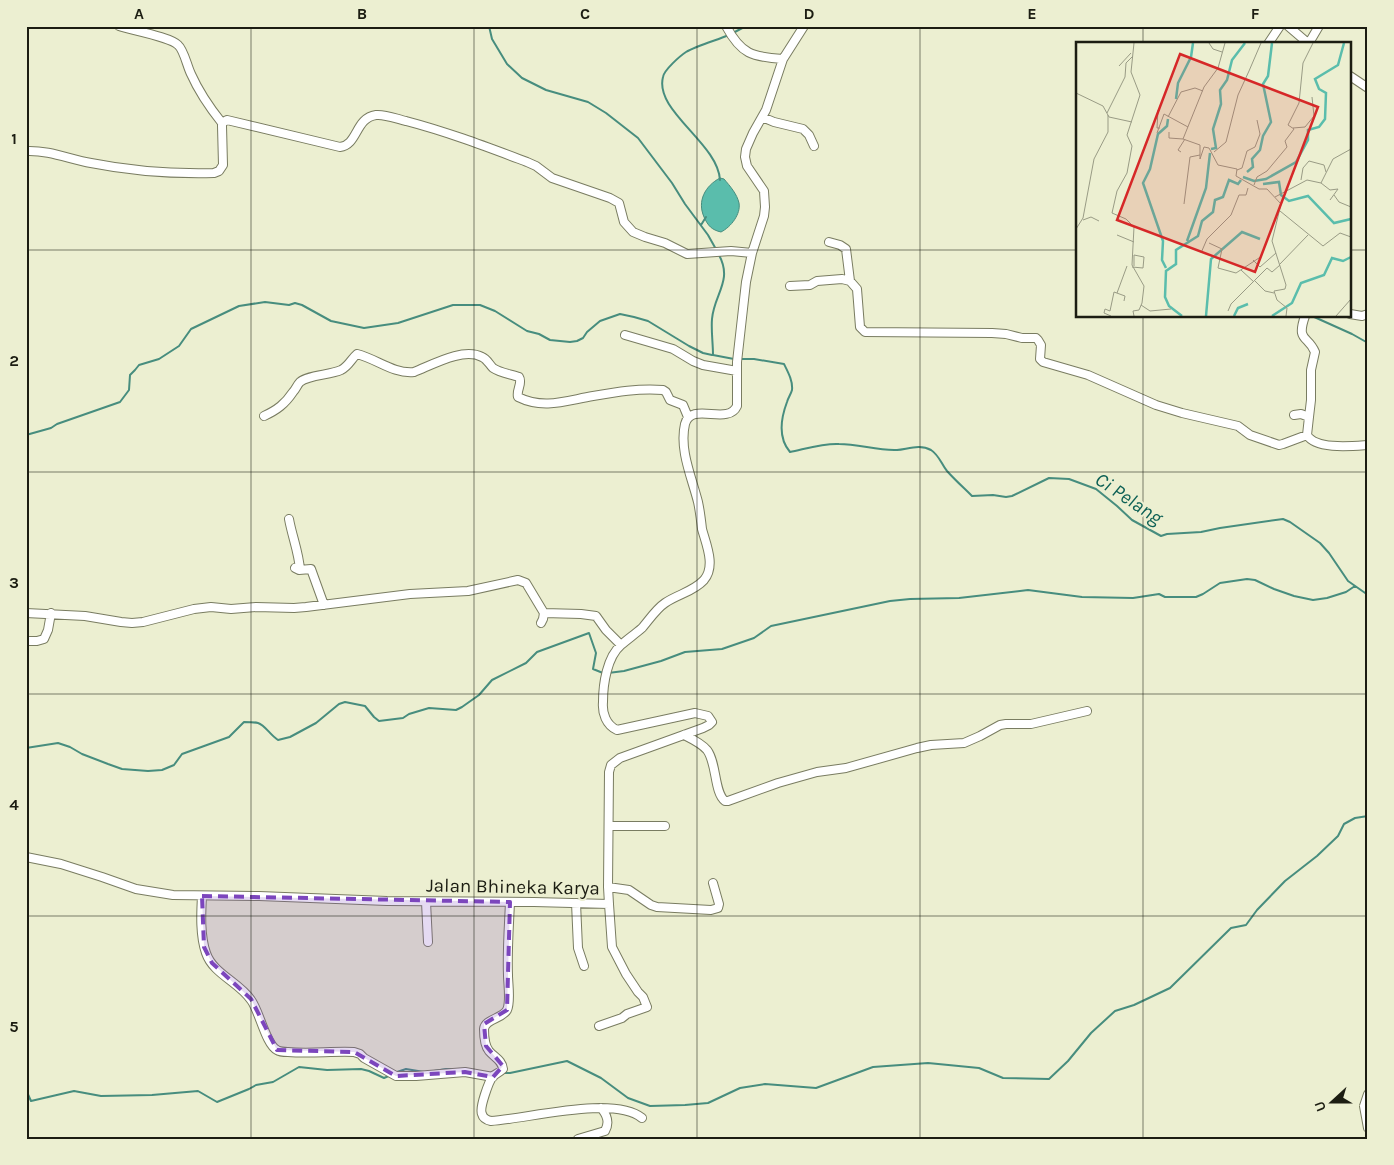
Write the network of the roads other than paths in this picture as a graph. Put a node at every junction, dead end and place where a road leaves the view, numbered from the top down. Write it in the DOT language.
graph roads {
  1 [pos="118,26"];
  2 [pos="726,26"];
  3 [pos="804,26"];
  4 [pos="1280,26"];
  5 [pos="1288,26"];
  6 [pos="1319,26"];
  7 [pos="1269,42"];
  8 [pos="1308,42"];
  9 [pos="1310,42"];
  10 [pos="783,60"];
  11 [pos="1352,77"];
  12 [pos="1368,88"];
  13 [pos="762,117"];
  14 [pos="222,123"];
  15 [pos="814,146"];
  16 [pos="26,151"];
  17 [pos="829,242"];
  18 [pos="752,254"];
  19 [pos="850,280"];
  20 [pos="790,286"];
  21 [pos="1352,314"];
  22 [pos="1368,314"];
  23 [pos="1304,320"];
  24 [pos="625,335"];
  25 [pos="737,370"];
  26 [pos="1294,415"];
  27 [pos="264,416"];
  28 [pos="688,417"];
  29 [pos="1309,417"];
  30 [pos="1307,435"];
  31 [pos="1368,445"];
  32 [pos="289,519"];
  33 [pos="324,605"];
  34 [pos="26,613"];
  35 [pos="51,613"];
  36 [pos="544,613"];
  37 [pos="541,623"];
  38 [pos="26,641"];
  39 [pos="621,645"];
  40 [pos="1087,711"];
  41 [pos="684,735"];
  42 [pos="608,826"];
  43 [pos="665,826"];
  44 [pos="26,857"];
  45 [pos="713,883"];
  46 [pos="608,887"];
  47 [pos="202,896"];
  48 [pos="426,902"];
  49 [pos="510,902"];
  50 [pos="576,903"];
  51 [pos="610,904"];
  52 [pos="428,942"];
  53 [pos="584,966"];
  54 [pos="599,1026"];
  55 [pos="493,1077"];
  56 [pos="1368,1094"];
  57 [pos="601,1108"];
  58 [pos="642,1118"];
  59 [pos="1368,1128"];
  60 [pos="578,1139"];
  1 -- 14 [label="street"];
  2 -- 10 [label="street"];
  3 -- 10 [label="street"];
  4 -- 7 [label="street"];
  5 -- 8 [label="street"];
  6 -- 9 [label="street"];
  10 -- 13 [label="street"];
  11 -- 12 [label="street"];
  13 -- 15 [label="street"];
  13 -- 18 [label="street"];
  14 -- 16 [label="street"];
  14 -- 18 [label="street"];
  17 -- 19 [label="street"];
  18 -- 25 [label="street"];
  19 -- 20 [label="street"];
  19 -- 30 [label="street"];
  21 -- 22 [label="street"];
  23 -- 29 [label="street"];
  24 -- 25 [label="street"];
  25 -- 28 [label="street"];
  26 -- 29 [label="street"];
  27 -- 28 [label="street"];
  28 -- 39 [label="street, Jalan Bhineka Karya"];
  29 -- 30 [label="street"];
  30 -- 31 [label="street"];
  32 -- 33 [label="street"];
  33 -- 35 [label="street"];
  33 -- 36 [label="street"];
  34 -- 35 [label="street"];
  35 -- 38 [label="street"];
  36 -- 37 [label="street"];
  36 -- 39 [label="street"];
  39 -- 41 [label="street, Jalan Bhineka Karya"];
  40 -- 41 [label="street"];
  41 -- 42 [label="street, Jalan Bhineka Karya"];
  42 -- 43 [label="street"];
  42 -- 46 [label="street, Jalan Bhineka Karya"];
  44 -- 47 [label="street, Jalan Bhineka Karya"];
  45 -- 46 [label="street"];
  46 -- 51 [label="street, Jalan Bhineka Karya"];
  47 -- 48 [label="street, Jalan Bhineka Karya"];
  47 -- 55 [label="street"];
  48 -- 49 [label="street, Jalan Bhineka Karya"];
  48 -- 52 [label="street"];
  49 -- 50 [label="street, Jalan Bhineka Karya"];
  49 -- 55 [label="street"];
  50 -- 51 [label="street, Jalan Bhineka Karya"];
  50 -- 53 [label="street"];
  51 -- 54 [label="street"];
  55 -- 57 [label="street"];
  56 -- 59 [label="street"];
  57 -- 58 [label="street"];
  57 -- 60 [label="street"];
}
